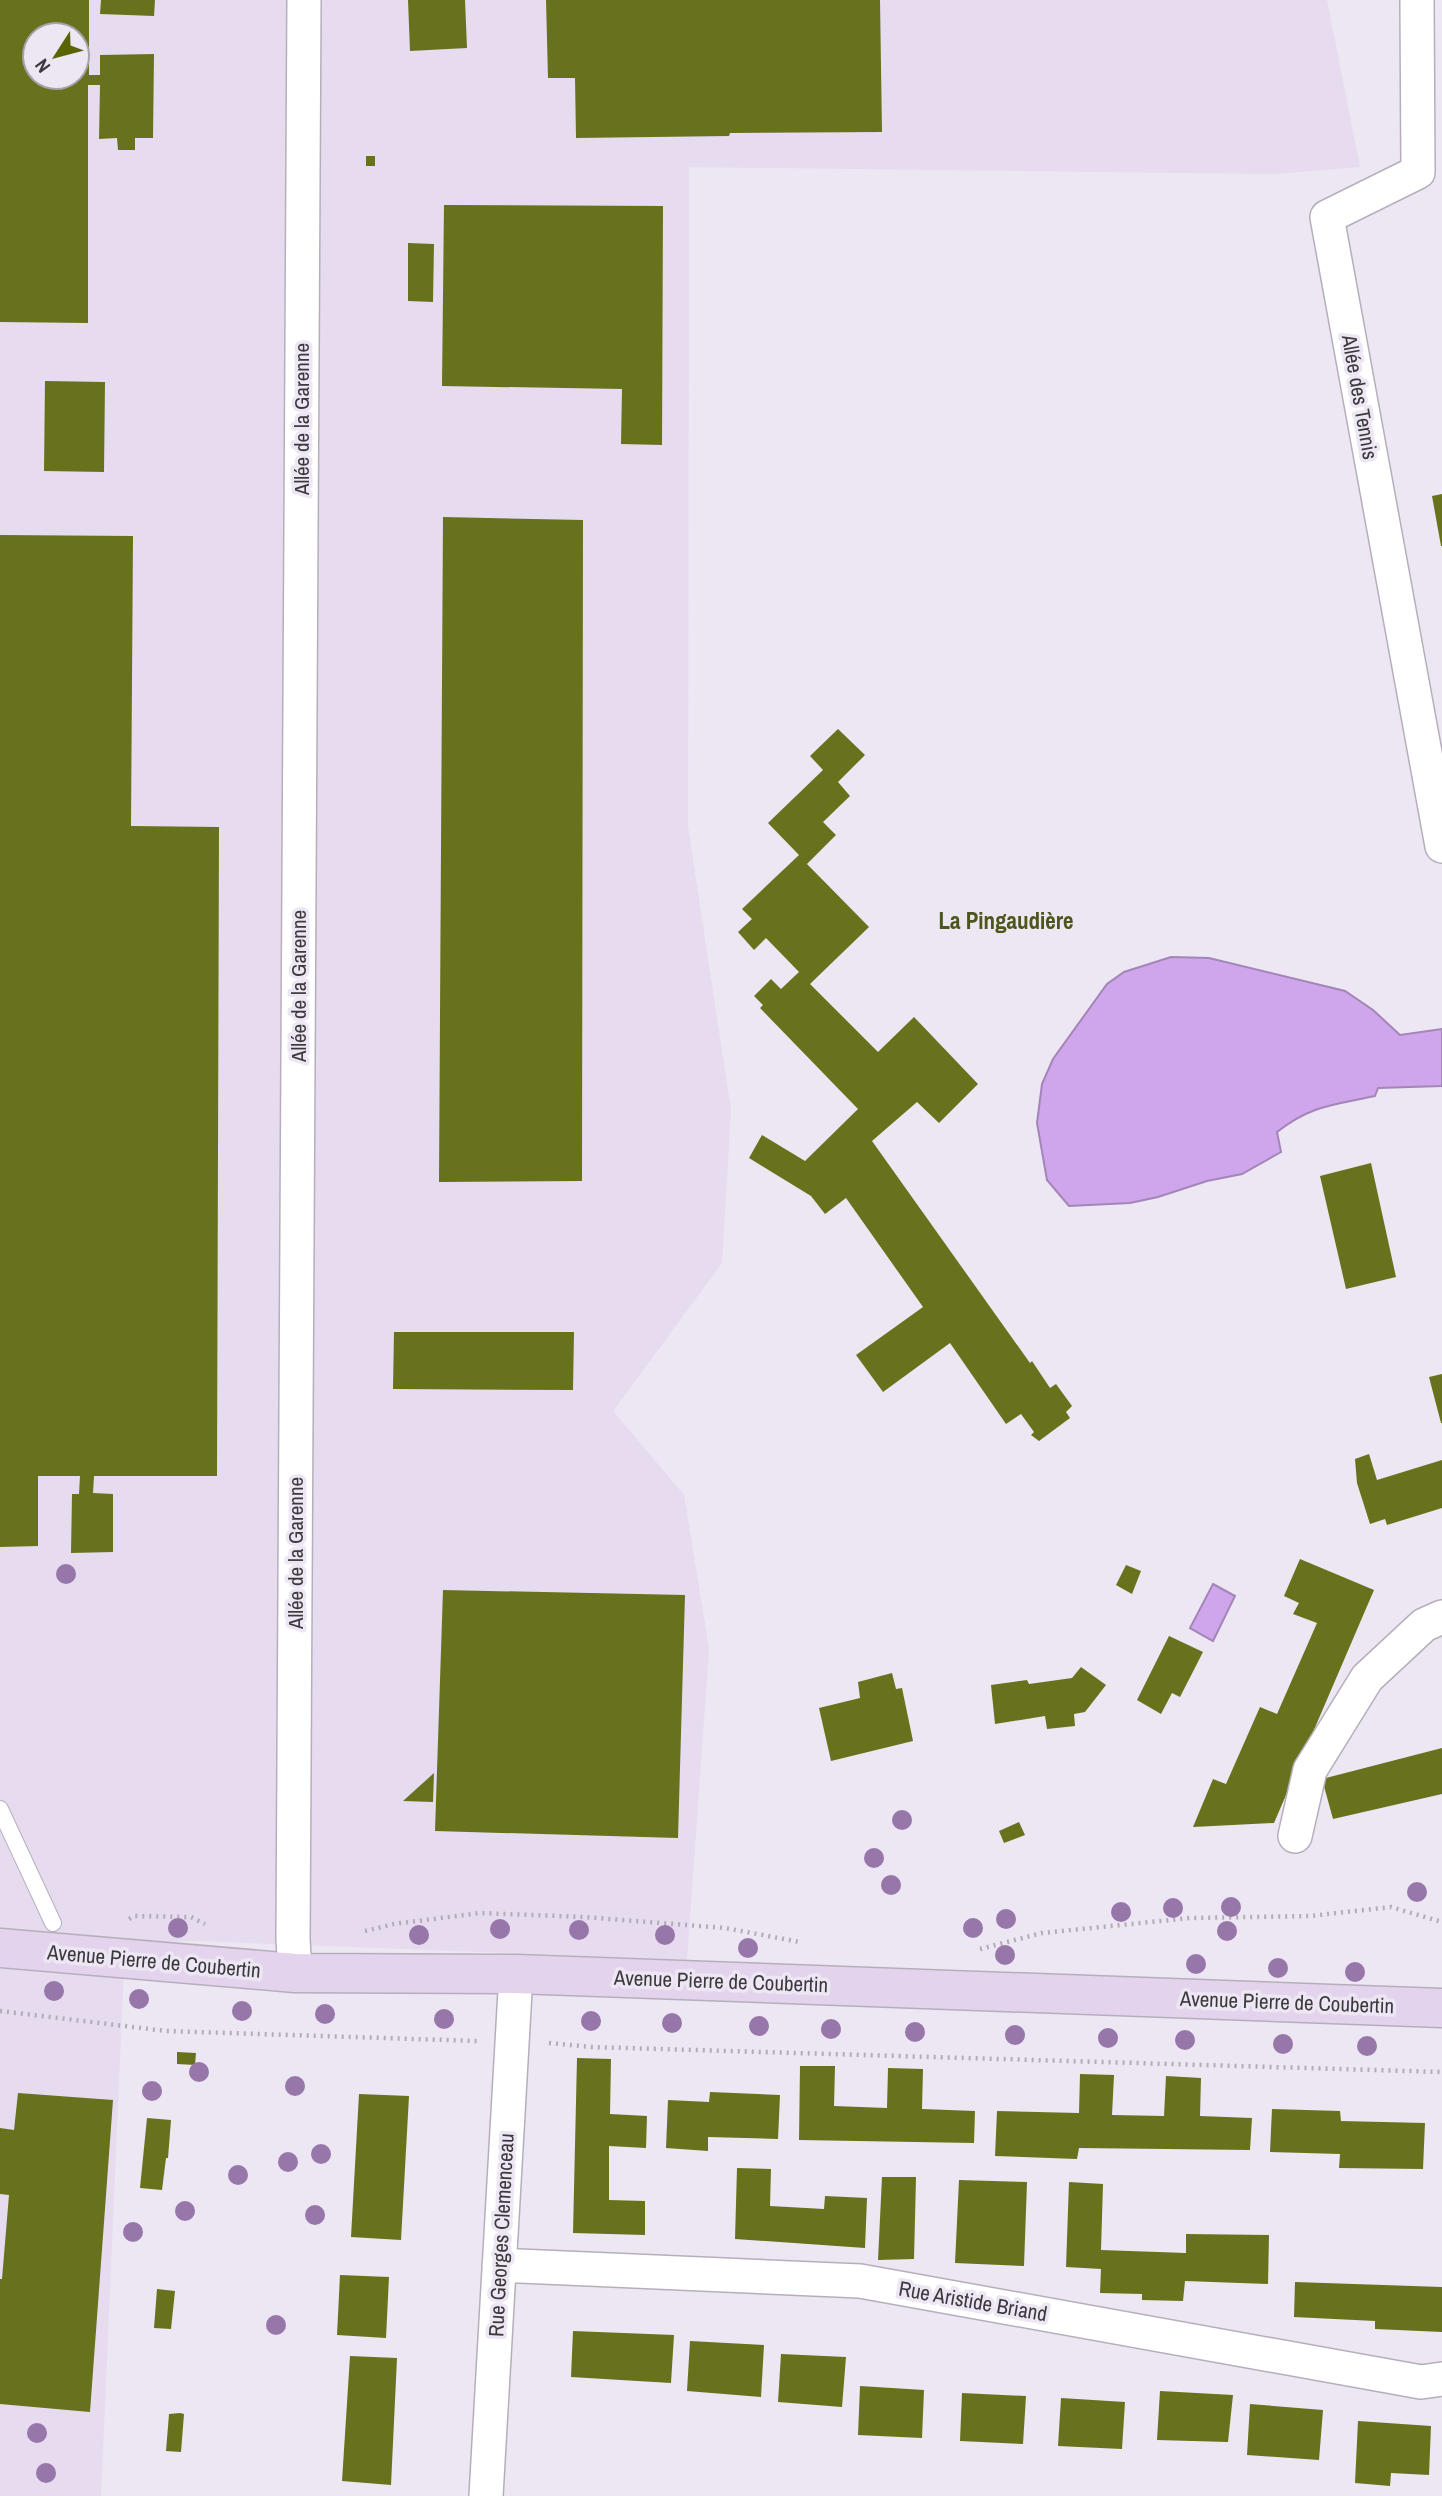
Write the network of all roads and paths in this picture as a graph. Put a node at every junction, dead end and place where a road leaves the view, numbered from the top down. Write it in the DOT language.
graph roads {
  1 [pos="304,0"];
  2 [pos="1417,0"];
  3 [pos="1442,846"];
  4 [pos="1442,1617"];
  5 [pos="0,1809"];
  6 [pos="1294,1836"];
  7 [pos="125,1921"];
  8 [pos="1442,1922"];
  9 [pos="52,1923"];
  10 [pos="209,1927"];
  11 [pos="355,1933"];
  12 [pos="806,1943"];
  13 [pos="0,1948"];
  14 [pos="976,1950"];
  15 [pos="295,1973"];
  16 [pos="516,1973"];
  17 [pos="1442,2008"];
  18 [pos="0,2011"];
  19 [pos="512,2040"];
  20 [pos="1442,2072"];
  21 [pos="499,2264"];
  22 [pos="1442,2379"];
  23 [pos="486,2496"];
  1 -- 15 [label="street, Allée de la Garenne"];
  2 -- 3 [label="street, Allée des Tennis"];
  4 -- 6 [label="street"];
  5 -- 9 [label="lane"];
  7 -- 10 [label="path"];
  8 -- 14 [label="path"];
  11 -- 12 [label="path"];
  13 -- 15 [label="street, Avenue Pierre de Coubertin"];
  15 -- 16 [label="street, Avenue Pierre de Coubertin"];
  16 -- 17 [label="street, Avenue Pierre de Coubertin"];
  16 -- 19 [label="street, Rue Georges Clemenceau"];
  18 -- 19 [label="path"];
  19 -- 20 [label="path"];
  19 -- 21 [label="street, Rue Georges Clemenceau"];
  21 -- 22 [label="street, Rue Aristide Briand"];
  21 -- 23 [label="street, Rue Georges Clemenceau"];
}
